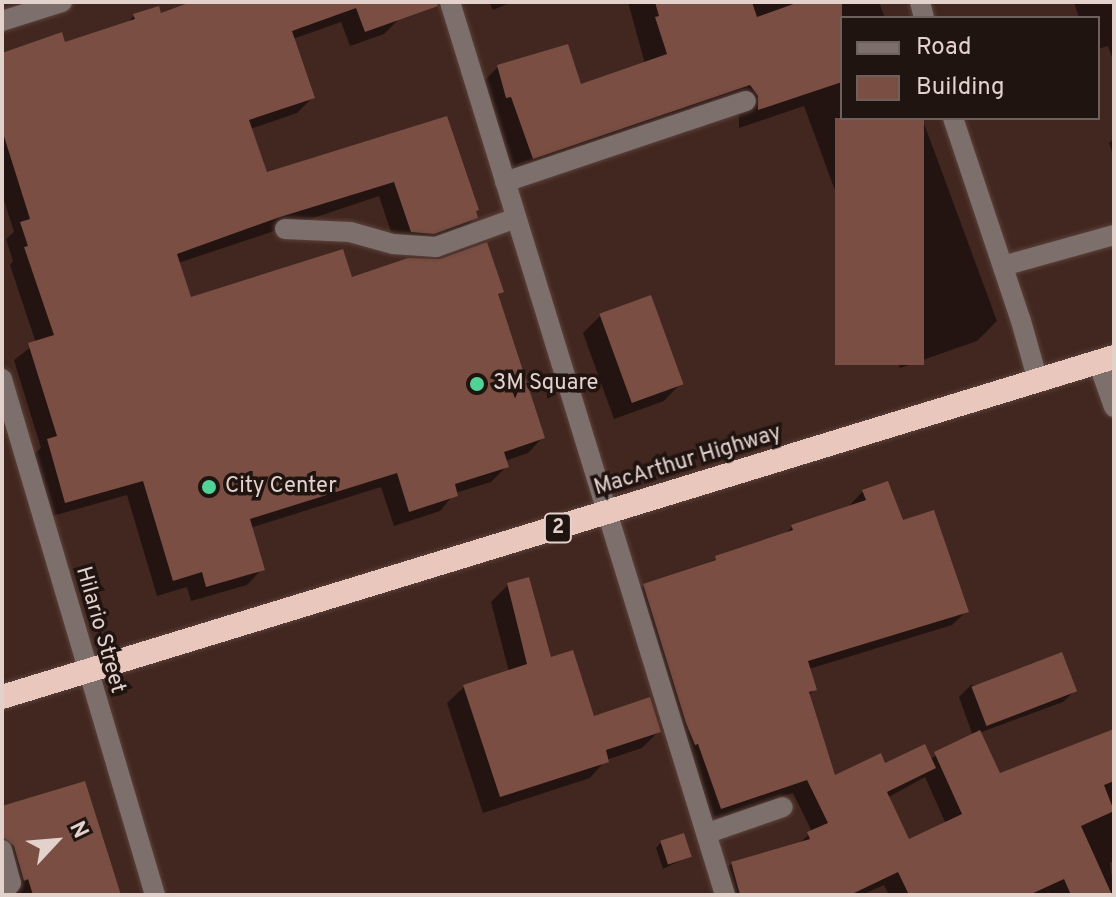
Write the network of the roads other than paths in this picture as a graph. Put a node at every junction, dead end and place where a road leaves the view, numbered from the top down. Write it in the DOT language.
graph roads {
  1 [pos="62,2"];
  2 [pos="450,2"];
  3 [pos="2,21"];
  4 [pos="746,101"];
  5 [pos="954,120"];
  6 [pos="505,182"];
  7 [pos="516,218"];
  8 [pos="285,229"];
  9 [pos="1114,235"];
  10 [pos="1003,266"];
  11 [pos="1106,360"];
  12 [pos="2,379"];
  13 [pos="1038,381"];
  14 [pos="1114,407"];
  15 [pos="608,513"];
  16 [pos="87,670"];
  17 [pos="2,697"];
  18 [pos="783,807"];
  19 [pos="708,833"];
  20 [pos="2,850"];
  21 [pos="2,893"];
  22 [pos="155,895"];
  23 [pos="725,895"];
  1 -- 3 [label="street"];
  2 -- 6 [label="street"];
  4 -- 6 [label="street"];
  5 -- 10 [label="street"];
  6 -- 7 [label="street"];
  7 -- 8 [label="street"];
  7 -- 15 [label="street"];
  9 -- 10 [label="street"];
  10 -- 13 [label="street"];
  11 -- 13 [label="highway, MacArthur Highway / 2"];
  11 -- 14 [label="street"];
  12 -- 16 [label="street, Hilario Street"];
  13 -- 15 [label="highway, MacArthur Highway / 2"];
  15 -- 16 [label="highway, MacArthur Highway / 2"];
  15 -- 19 [label="street"];
  16 -- 17 [label="highway, MacArthur Highway / 2"];
  16 -- 22 [label="street, Hilario Street"];
  18 -- 19 [label="street"];
  19 -- 23 [label="street"];
  20 -- 21 [label="street"];
}
